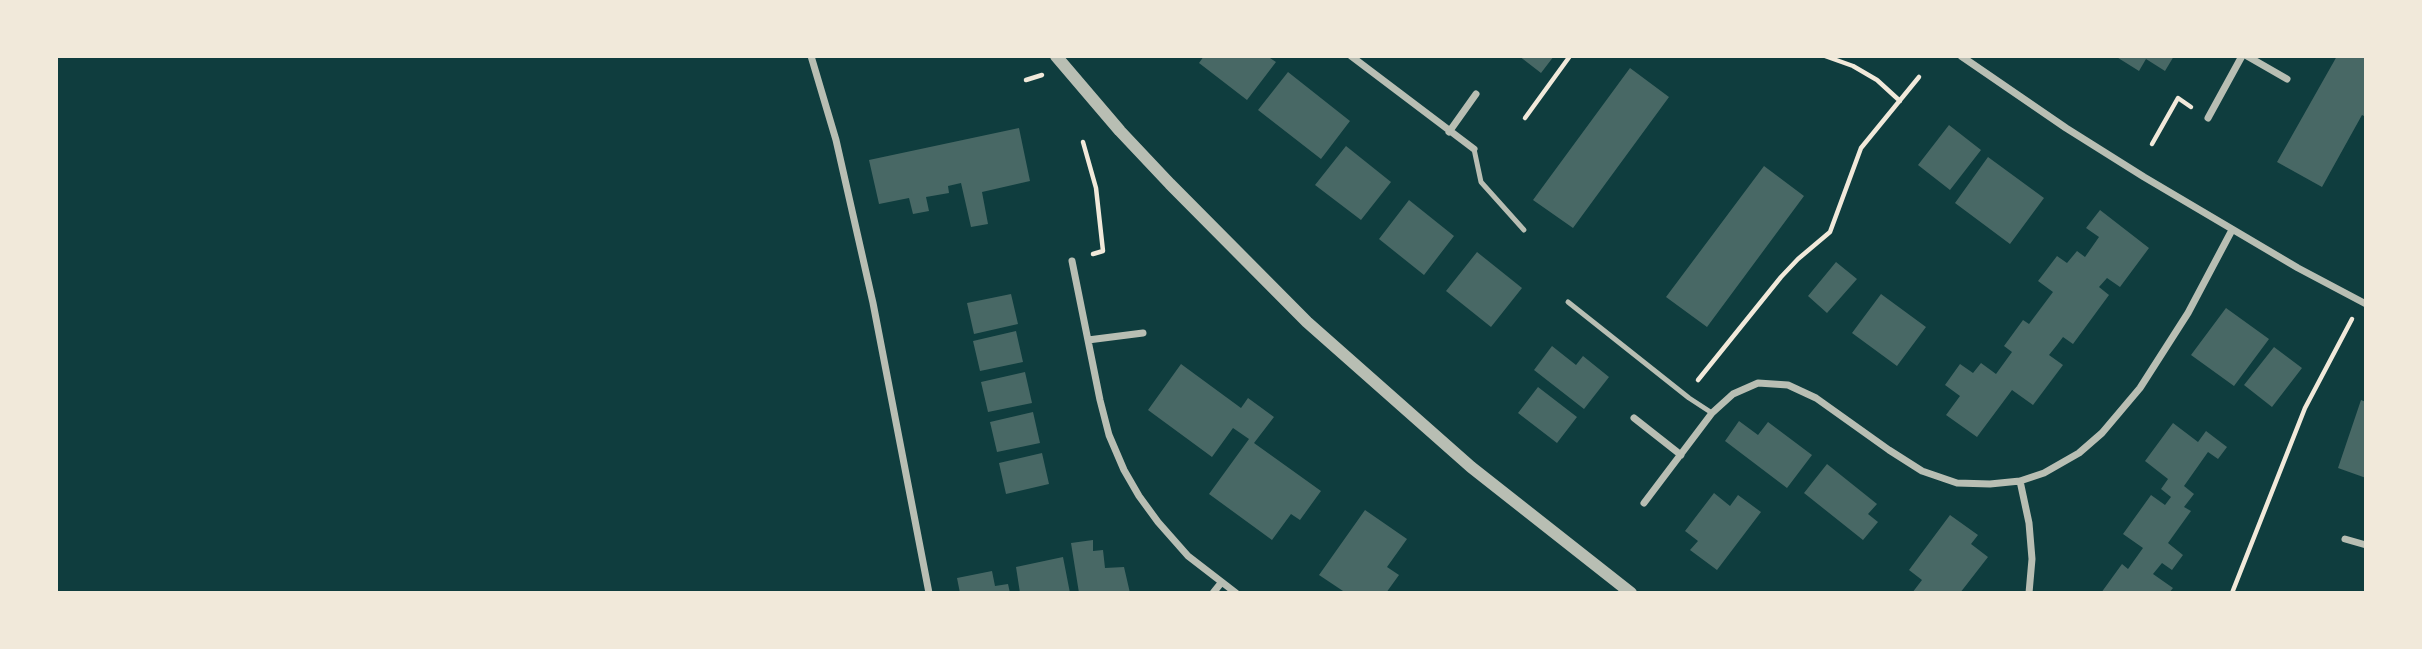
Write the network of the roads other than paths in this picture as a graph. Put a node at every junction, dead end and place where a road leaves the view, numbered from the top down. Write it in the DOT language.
graph roads {
  1 [pos="811,56"];
  2 [pos="1056,56"];
  3 [pos="1351,56"];
  4 [pos="1961,56"];
  5 [pos="2242,56"];
  6 [pos="2247,56"];
  7 [pos="2287,79"];
  8 [pos="1476,94"];
  9 [pos="2208,118"];
  10 [pos="1449,132"];
  11 [pos="1474,149"];
  12 [pos="1524,230"];
  13 [pos="2232,230"];
  14 [pos="1072,261"];
  15 [pos="1568,302"];
  16 [pos="2366,304"];
  17 [pos="1143,333"];
  18 [pos="1088,340"];
  19 [pos="1712,413"];
  20 [pos="1634,418"];
  21 [pos="1681,455"];
  22 [pos="2020,481"];
  23 [pos="1644,503"];
  24 [pos="2344,538"];
  25 [pos="2366,545"];
  26 [pos="1221,583"];
  27 [pos="929,593"];
  28 [pos="1213,593"];
  29 [pos="1236,593"];
  30 [pos="1631,593"];
  31 [pos="2029,593"];
  1 -- 27 [label="street"];
  2 -- 30 [label="street"];
  3 -- 10 [label="street"];
  4 -- 13 [label="street"];
  5 -- 9 [label="street"];
  6 -- 7 [label="street"];
  8 -- 10 [label="street"];
  10 -- 11 [label="street"];
  11 -- 12 [label="lane"];
  13 -- 16 [label="street"];
  13 -- 22 [label="street"];
  14 -- 18 [label="street"];
  15 -- 19 [label="lane"];
  17 -- 18 [label="street"];
  18 -- 26 [label="street"];
  19 -- 21 [label="street"];
  19 -- 22 [label="street"];
  20 -- 21 [label="street"];
  21 -- 23 [label="street"];
  22 -- 31 [label="street"];
  24 -- 25 [label="street"];
  26 -- 28 [label="street"];
  26 -- 29 [label="street"];
}
